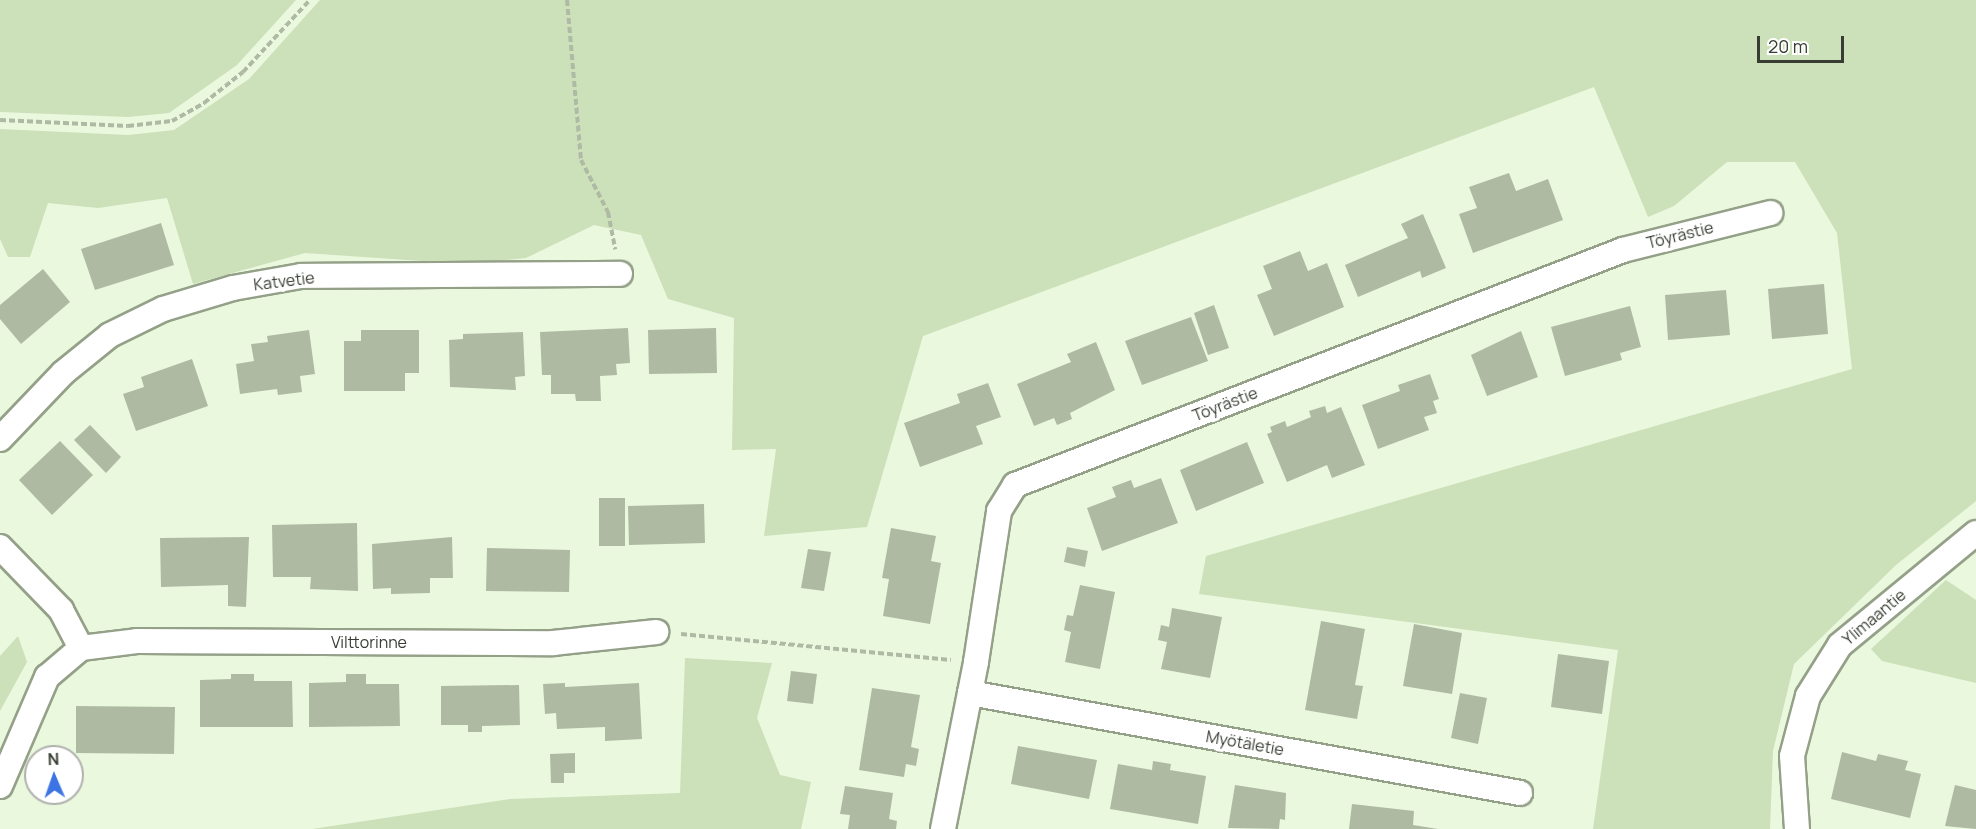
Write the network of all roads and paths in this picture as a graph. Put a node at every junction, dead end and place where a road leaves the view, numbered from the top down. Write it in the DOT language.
graph roads {
  1 [pos="310,0"];
  2 [pos="567,0"];
  3 [pos="0,120"];
  4 [pos="1770,213"];
  5 [pos="620,274"];
  6 [pos="0,439"];
  7 [pos="1976,533"];
  8 [pos="0,547"];
  9 [pos="656,632"];
  10 [pos="81,648"];
  11 [pos="976,662"];
  12 [pos="970,693"];
  13 [pos="0,786"];
  14 [pos="1520,792"];
  15 [pos="943,829"];
  16 [pos="1797,829"];
  1 -- 3 [label="path"];
  2 -- 5 [label="path"];
  4 -- 11 [label="street, Töyrästie"];
  5 -- 6 [label="street, Katvetie"];
  7 -- 16 [label="street, Ylimaantie"];
  8 -- 10 [label="street"];
  9 -- 10 [label="street, Vilttorinne"];
  9 -- 11 [label="path"];
  10 -- 13 [label="street"];
  11 -- 12 [label="street, Töyrästie"];
  12 -- 14 [label="street, Myötäletie"];
  12 -- 15 [label="street, Töyrästie"];
}
